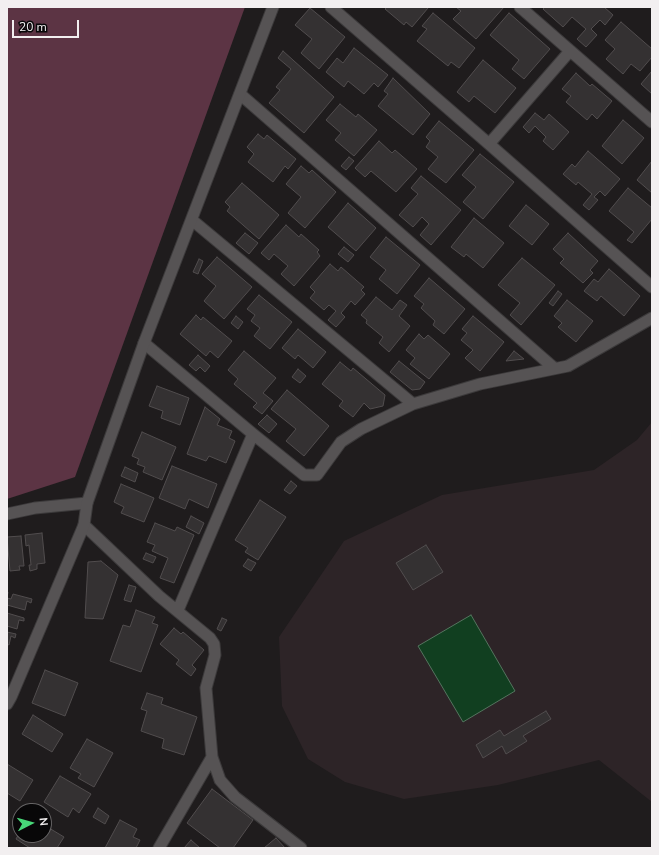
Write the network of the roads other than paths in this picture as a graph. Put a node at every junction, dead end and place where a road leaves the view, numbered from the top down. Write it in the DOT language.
graph roads {
  1 [pos="273,7"];
  2 [pos="330,7"];
  3 [pos="520,7"];
  4 [pos="570,50"];
  5 [pos="240,94"];
  6 [pos="652,122"];
  7 [pos="489,144"];
  8 [pos="192,220"];
  9 [pos="652,287"];
  10 [pos="652,318"];
  11 [pos="144,343"];
  12 [pos="554,368"];
  13 [pos="413,404"];
  14 [pos="253,434"];
  15 [pos="87,503"];
  16 [pos="7,514"];
  17 [pos="84,525"];
  18 [pos="178,610"];
  19 [pos="7,704"];
  20 [pos="212,757"];
  21 [pos="159,848"];
  22 [pos="301,848"];
  1 -- 5 [label="street"];
  2 -- 7 [label="street"];
  3 -- 4 [label="street"];
  4 -- 6 [label="street"];
  4 -- 7 [label="street"];
  5 -- 8 [label="street"];
  5 -- 12 [label="street"];
  7 -- 9 [label="street"];
  8 -- 11 [label="street"];
  8 -- 13 [label="street"];
  10 -- 12 [label="street"];
  11 -- 14 [label="street"];
  11 -- 15 [label="street"];
  12 -- 13 [label="street"];
  13 -- 14 [label="street"];
  14 -- 18 [label="street"];
  15 -- 16 [label="street"];
  15 -- 17 [label="street"];
  17 -- 18 [label="street"];
  17 -- 19 [label="street"];
  18 -- 20 [label="street"];
  20 -- 21 [label="street"];
  20 -- 22 [label="street"];
}
